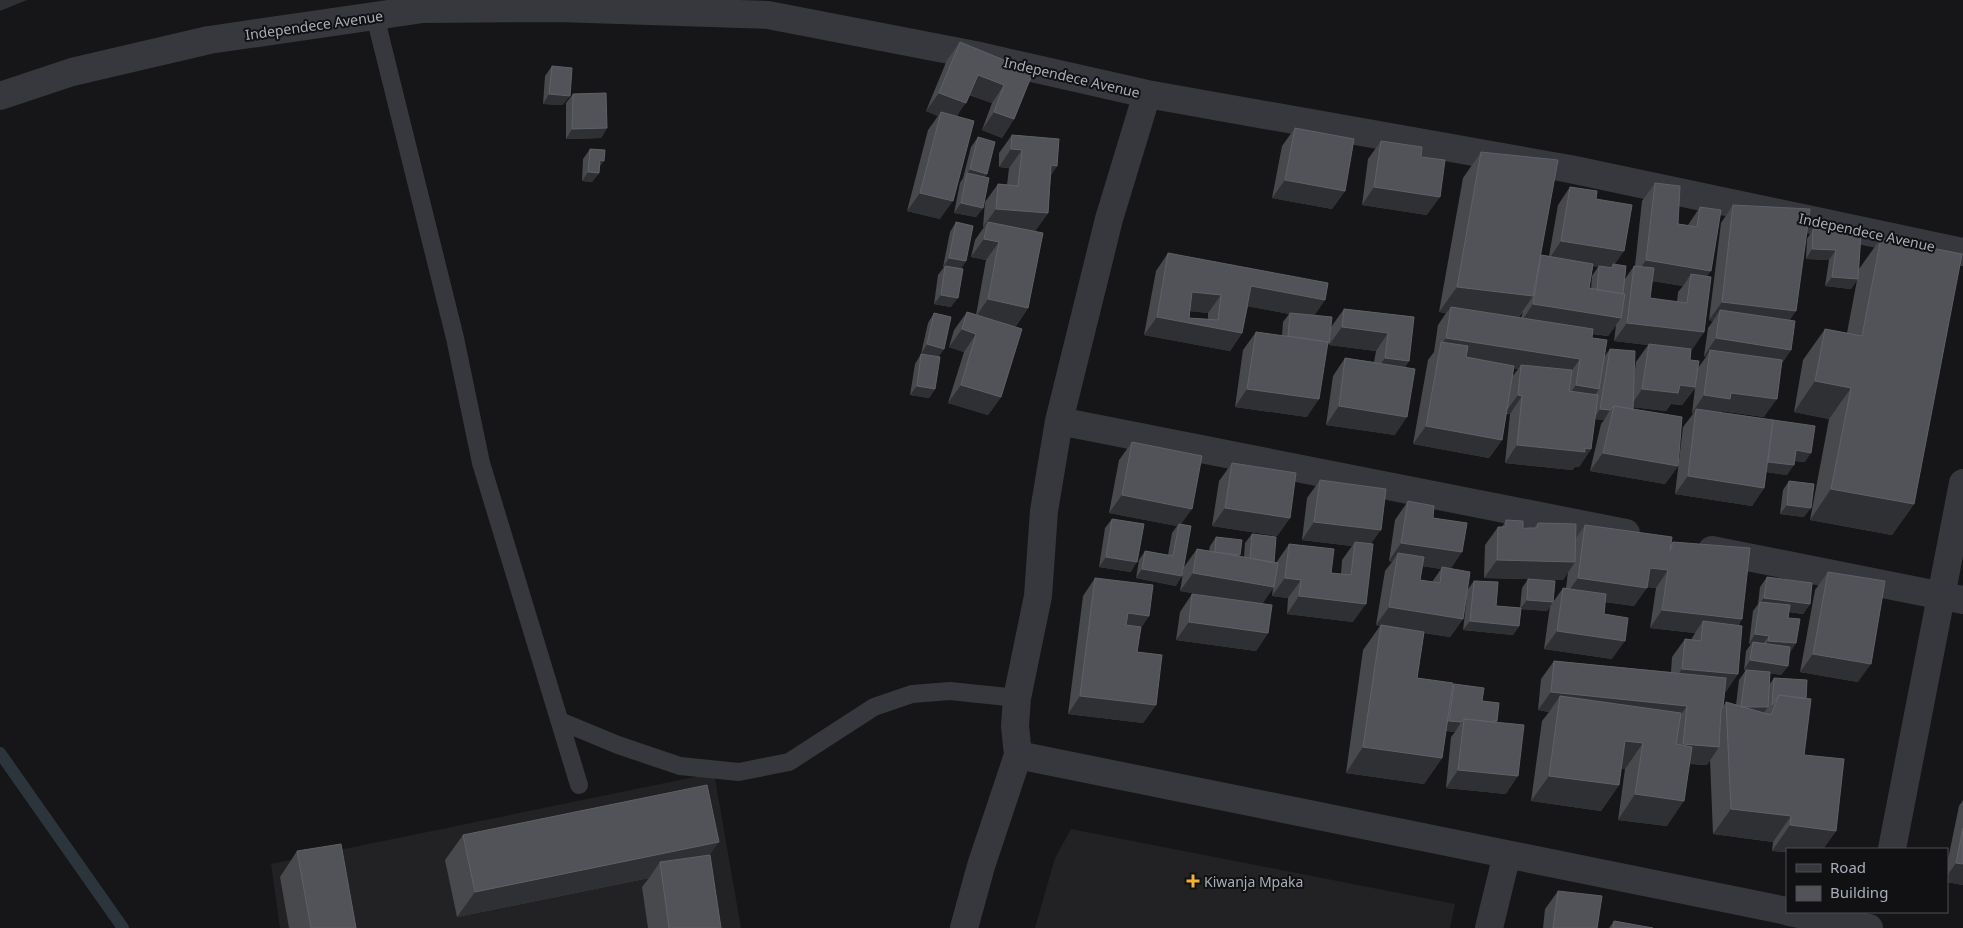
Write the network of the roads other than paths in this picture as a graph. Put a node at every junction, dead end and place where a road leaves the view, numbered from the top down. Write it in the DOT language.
graph roads {
  1 [pos="769,8"];
  2 [pos="375,16"];
  3 [pos="1147,94"];
  4 [pos="0,96"];
  5 [pos="1963,252"];
  6 [pos="1058,421"];
  7 [pos="1963,483"];
  8 [pos="1650,538"];
  9 [pos="1689,546"];
  10 [pos="1952,598"];
  11 [pos="1017,698"];
  12 [pos="560,721"];
  13 [pos="1018,755"];
  14 [pos="579,785"];
  15 [pos="1892,848"];
  16 [pos="1507,854"];
  17 [pos="1786,912"];
  18 [pos="1793,913"];
  19 [pos="1880,913"];
  20 [pos="964,928"];
  21 [pos="1489,928"];
  22 [pos="1869,928"];
  23 [pos="1877,928"];
  1 -- 2 [label="street, Independece Avenue"];
  1 -- 3 [label="street, Independece Avenue"];
  2 -- 4 [label="street, Independece Avenue"];
  2 -- 12 [label="lane"];
  3 -- 5 [label="street, Independece Avenue"];
  3 -- 6 [label="street"];
  6 -- 8 [label="street"];
  6 -- 11 [label="street"];
  7 -- 10 [label="street"];
  9 -- 10 [label="street"];
  10 -- 15 [label="street"];
  11 -- 12 [label="lane"];
  11 -- 13 [label="street"];
  12 -- 14 [label="lane"];
  13 -- 16 [label="street"];
  13 -- 20 [label="street"];
  16 -- 17 [label="street"];
  16 -- 21 [label="street"];
  18 -- 22 [label="street"];
  19 -- 23 [label="street"];
}
